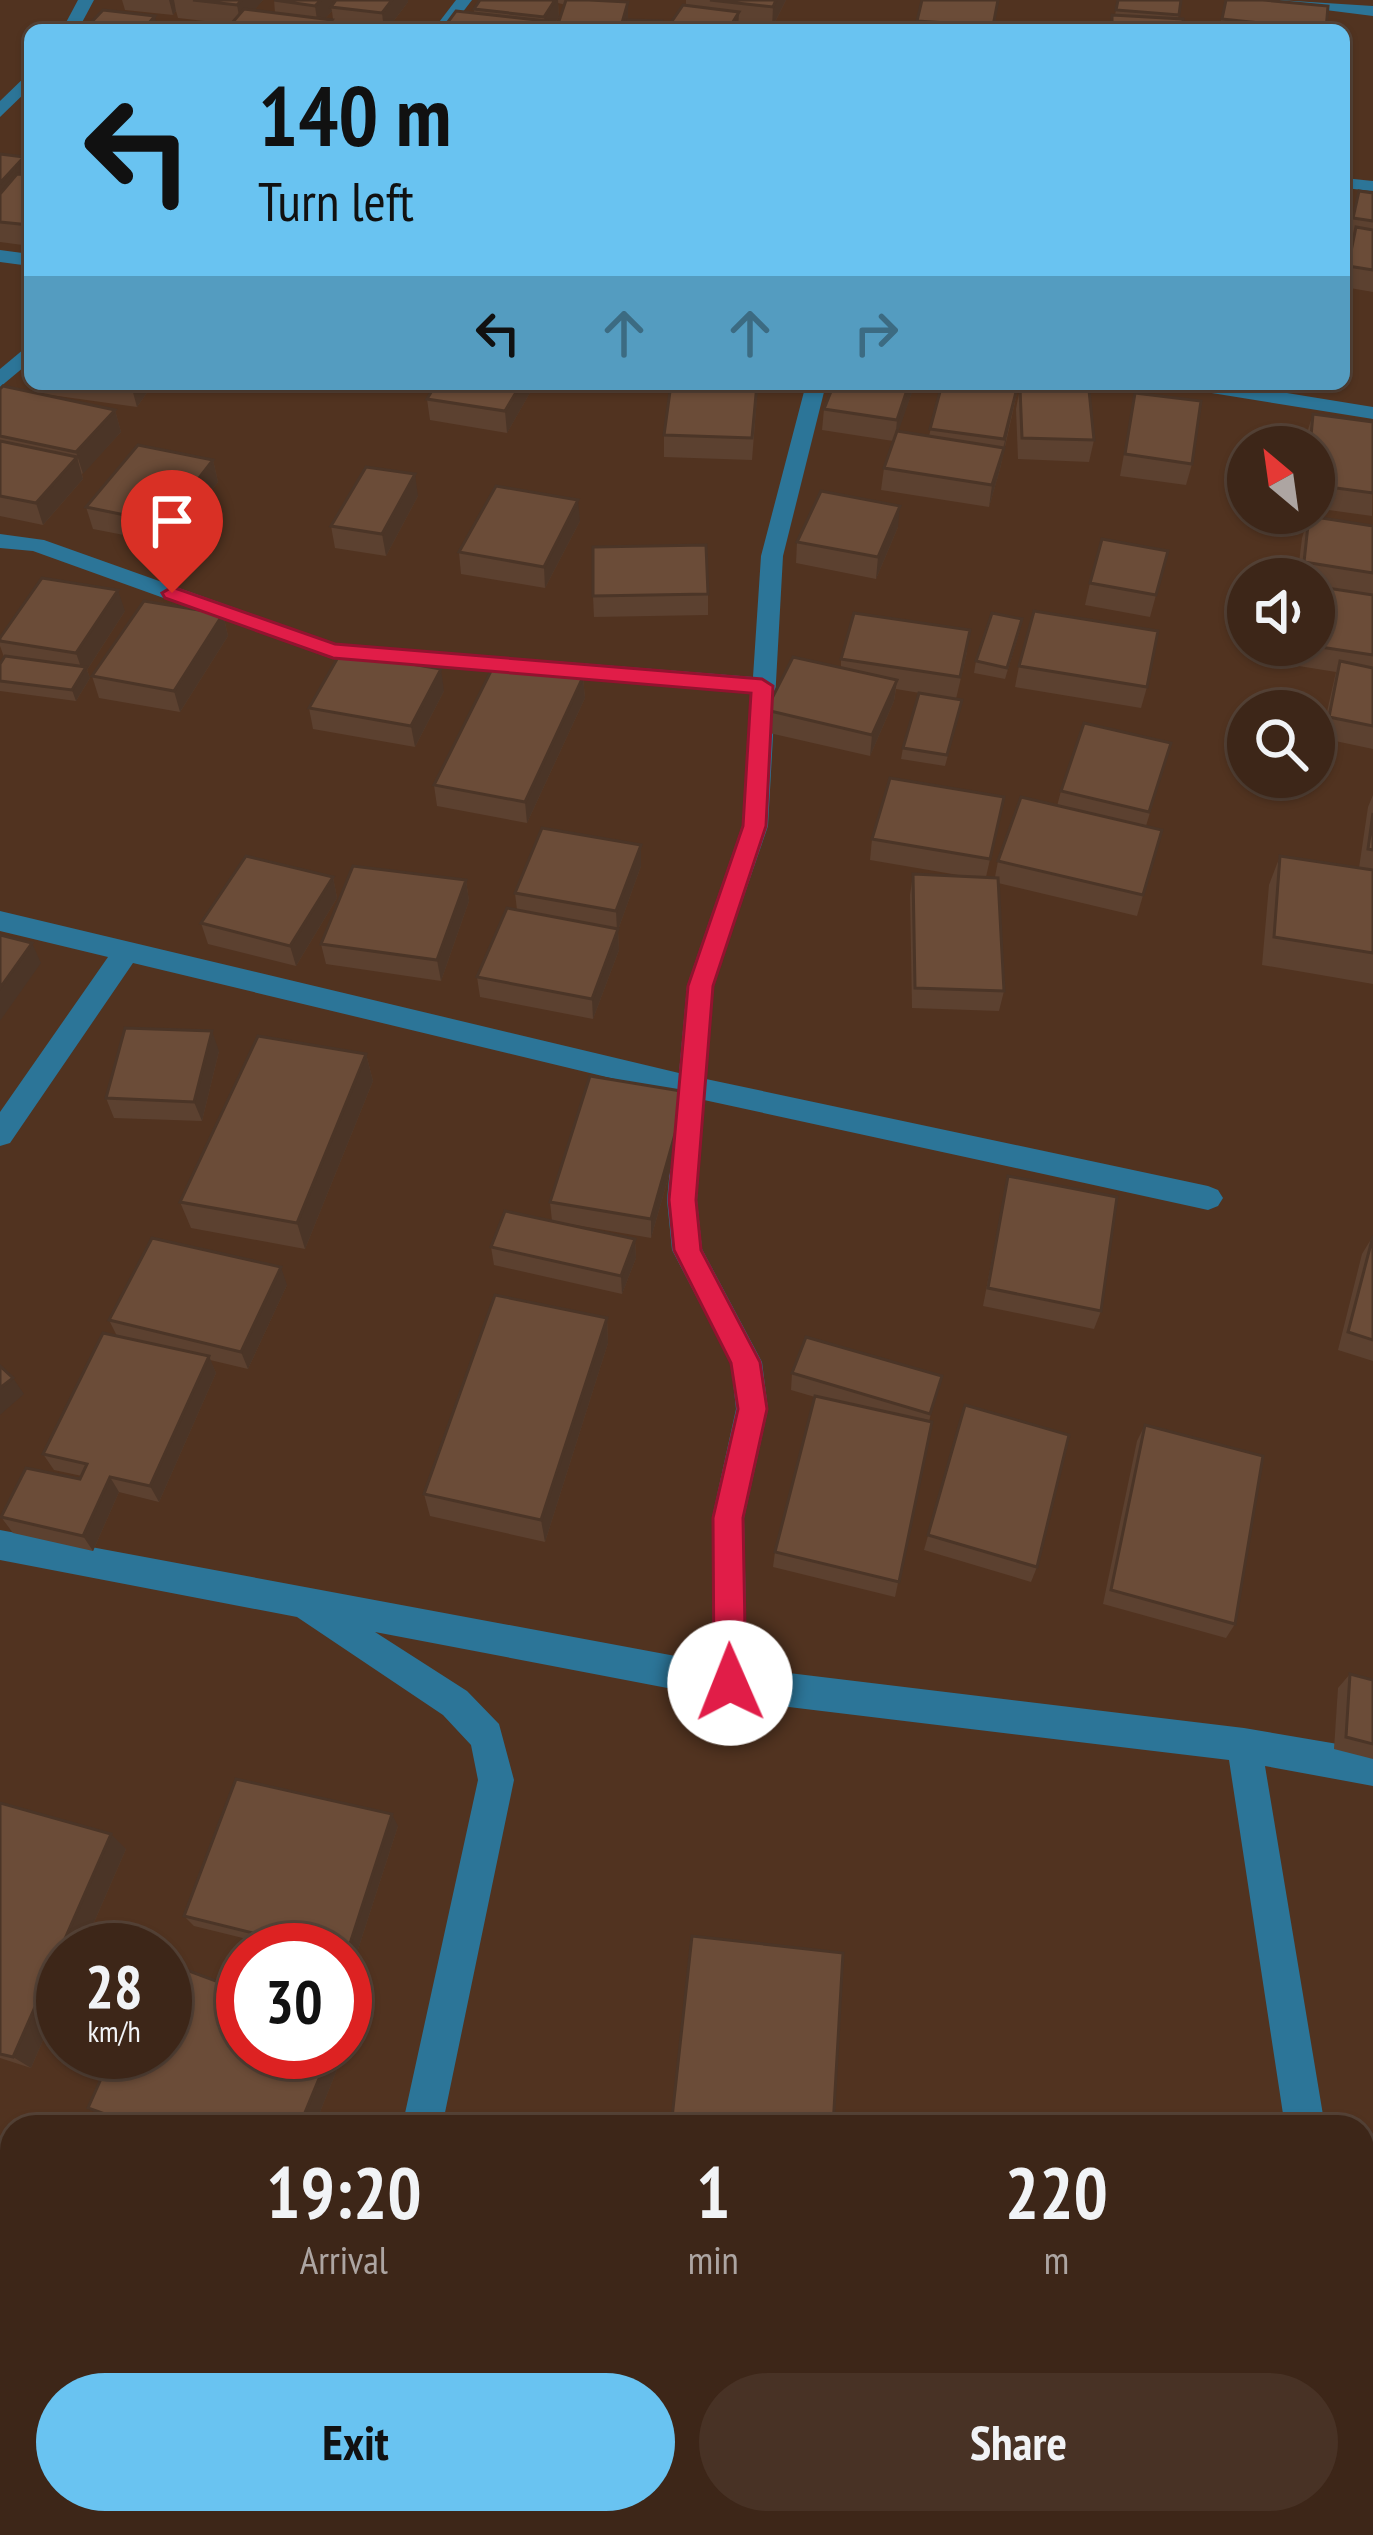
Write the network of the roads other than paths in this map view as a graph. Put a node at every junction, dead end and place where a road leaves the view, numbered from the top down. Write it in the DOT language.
graph roads {
  1 [pos="464,0"];
  2 [pos="1286,0"];
  3 [pos="1373,11"];
  4 [pos="446,24"];
  5 [pos="24,83"];
  6 [pos="0,112"];
  7 [pos="24,356"];
  8 [pos="0,381"];
  9 [pos="814,390"];
  10 [pos="1230,390"];
  11 [pos="1373,413"];
  12 [pos="0,541"];
  13 [pos="762,686"];
  14 [pos="0,920"];
  15 [pos="126,952"];
  16 [pos="693,1087"];
  17 [pos="0,1135"];
  18 [pos="1208,1198"];
  19 [pos="0,1545"];
  20 [pos="298,1602"];
  21 [pos="730,1683"];
  22 [pos="1244,1745"];
  23 [pos="1373,1768"];
  24 [pos="425,2115"];
  25 [pos="1303,2115"];
  1 -- 4 [label="street"];
  2 -- 3 [label="street"];
  5 -- 6 [label="street"];
  7 -- 8 [label="street"];
  9 -- 13 [label="street"];
  10 -- 11 [label="street"];
  12 -- 13 [label="street"];
  13 -- 16 [label="street"];
  14 -- 15 [label="street"];
  15 -- 16 [label="street"];
  15 -- 17 [label="street"];
  16 -- 18 [label="street"];
  16 -- 21 [label="street"];
  19 -- 20 [label="street"];
  20 -- 21 [label="street"];
  20 -- 24 [label="street"];
  21 -- 22 [label="street"];
  22 -- 23 [label="street"];
  22 -- 25 [label="street"];
}
